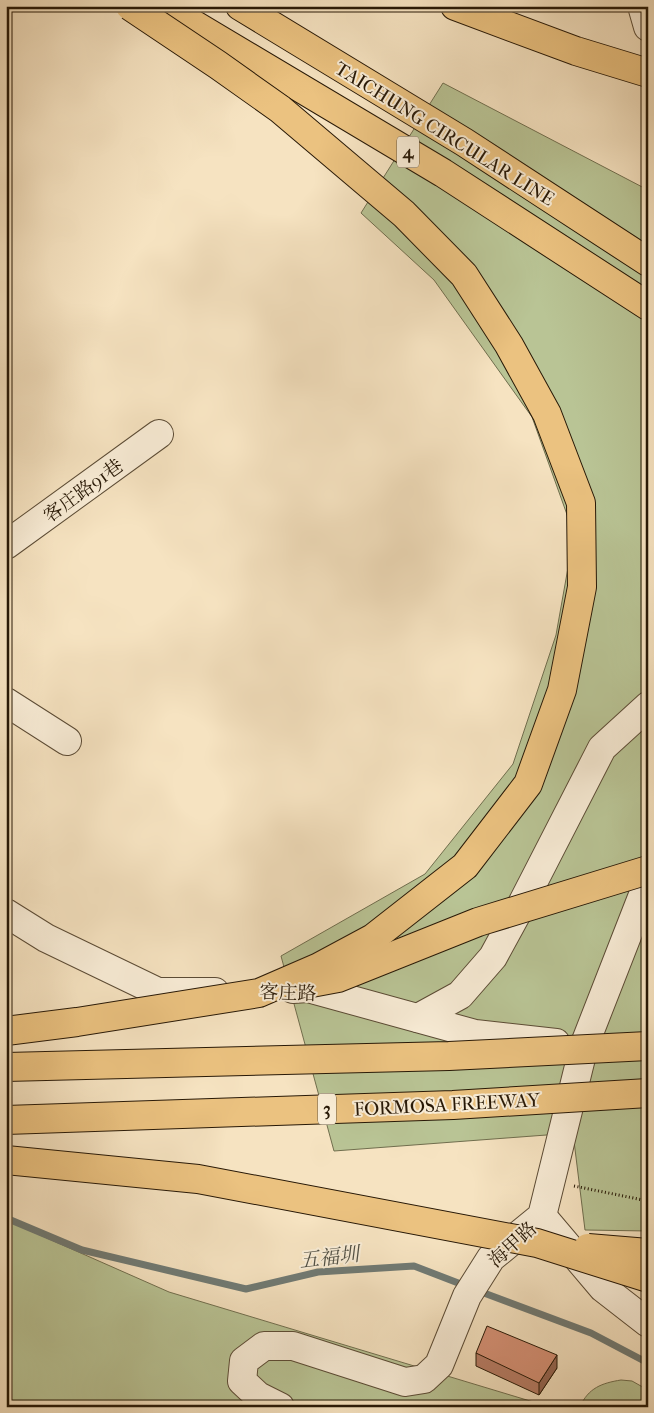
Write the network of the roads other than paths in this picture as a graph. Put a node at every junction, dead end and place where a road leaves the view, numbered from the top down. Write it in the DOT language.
graph roads {
  1 [pos="130,6"];
  2 [pos="163,6"];
  3 [pos="240,6"];
  4 [pos="455,6"];
  5 [pos="642,6"];
  6 [pos="648,27"];
  7 [pos="648,73"];
  8 [pos="648,262"];
  9 [pos="648,306"];
  10 [pos="159,434"];
  11 [pos="6,545"];
  12 [pos="6,702"];
  13 [pos="648,706"];
  14 [pos="67,741"];
  15 [pos="648,870"];
  16 [pos="648,882"];
  17 [pos="6,913"];
  18 [pos="259,993"];
  19 [pos="418,1018"];
  20 [pos="6,1031"];
  21 [pos="584,1046"];
  22 [pos="648,1046"];
  23 [pos="6,1067"];
  24 [pos="648,1093"];
  25 [pos="6,1120"];
  26 [pos="6,1160"];
  27 [pos="542,1216"];
  28 [pos="537,1243"];
  29 [pos="648,1253"];
  30 [pos="648,1278"];
  31 [pos="648,1323"];
  32 [pos="280,1407"];
  1 -- 18 [label="highway, bridge"];
  2 -- 9 [label="highway, TAICHUNG CIRCULAR LINE / 4"];
  3 -- 8 [label="highway, TAICHUNG CIRCULAR LINE / 4"];
  4 -- 7 [label="highway"];
  5 -- 6 [label="street"];
  10 -- 11 [label="street, 客庄路91巷"];
  12 -- 14 [label="street"];
  13 -- 19 [label="street"];
  15 -- 18 [label="highway, bridge"];
  16 -- 21 [label="street, 海甲路"];
  17 -- 19 [label="street, 客庄路"];
  18 -- 20 [label="highway, bridge"];
  19 -- 21 [label="street, 客庄路"];
  21 -- 27 [label="street, 海甲路"];
  22 -- 23 [label="highway, bridge"];
  24 -- 25 [label="highway, FORMOSA FREEWAY / 3, bridge"];
  26 -- 28 [label="highway, bridge"];
  27 -- 31 [label="street"];
  27 -- 32 [label="street, 海甲路"];
  28 -- 29 [label="highway, bridge"];
  28 -- 30 [label="highway, bridge"];
}
